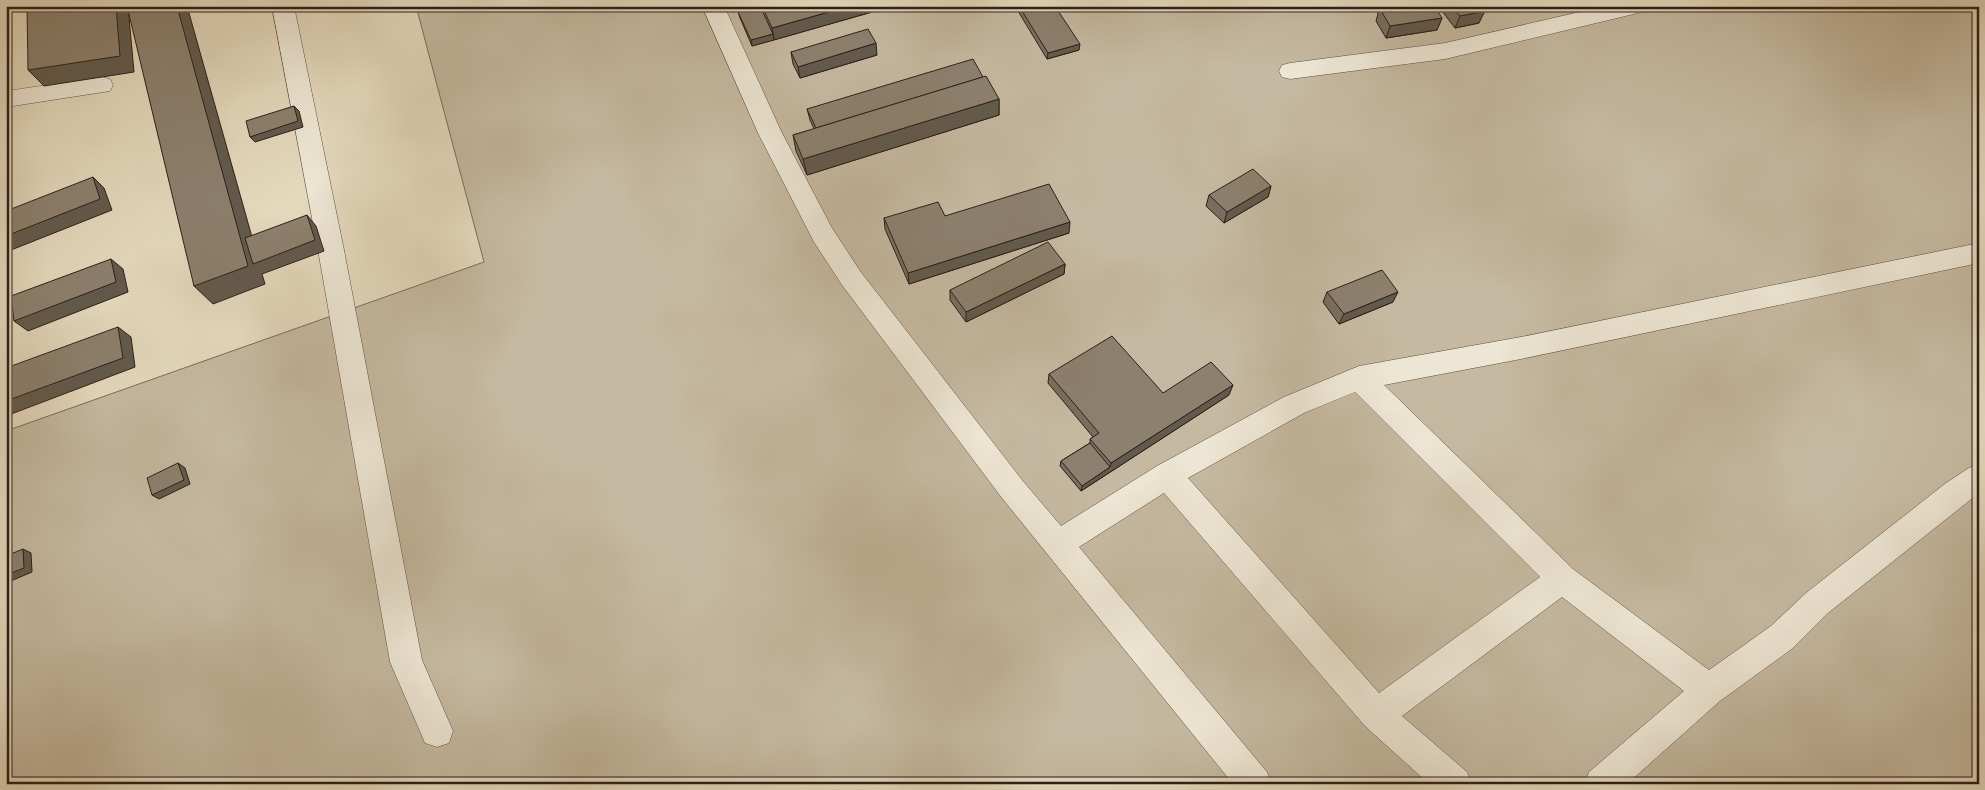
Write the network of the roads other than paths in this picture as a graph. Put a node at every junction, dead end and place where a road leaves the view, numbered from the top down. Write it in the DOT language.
graph roads {
  1 [pos="282,6"];
  2 [pos="713,6"];
  3 [pos="1638,6"];
  4 [pos="1290,71"];
  5 [pos="102,85"];
  6 [pos="6,96"];
  7 [pos="1979,253"];
  8 [pos="1359,378"];
  9 [pos="1167,476"];
  10 [pos="1979,476"];
  11 [pos="1058,544"];
  12 [pos="1562,579"];
  13 [pos="1709,690"];
  14 [pos="1376,715"];
  15 [pos="437,731"];
  16 [pos="1255,784"];
  17 [pos="1455,784"];
  18 [pos="1601,784"];
  1 -- 15 [label="street"];
  2 -- 11 [label="street"];
  3 -- 4 [label="street"];
  5 -- 6 [label="street"];
  7 -- 8 [label="street"];
  8 -- 9 [label="street"];
  8 -- 12 [label="street"];
  9 -- 11 [label="street"];
  9 -- 14 [label="street"];
  10 -- 13 [label="street"];
  11 -- 16 [label="street"];
  12 -- 13 [label="street"];
  12 -- 14 [label="street"];
  13 -- 18 [label="street"];
  14 -- 17 [label="street"];
}
